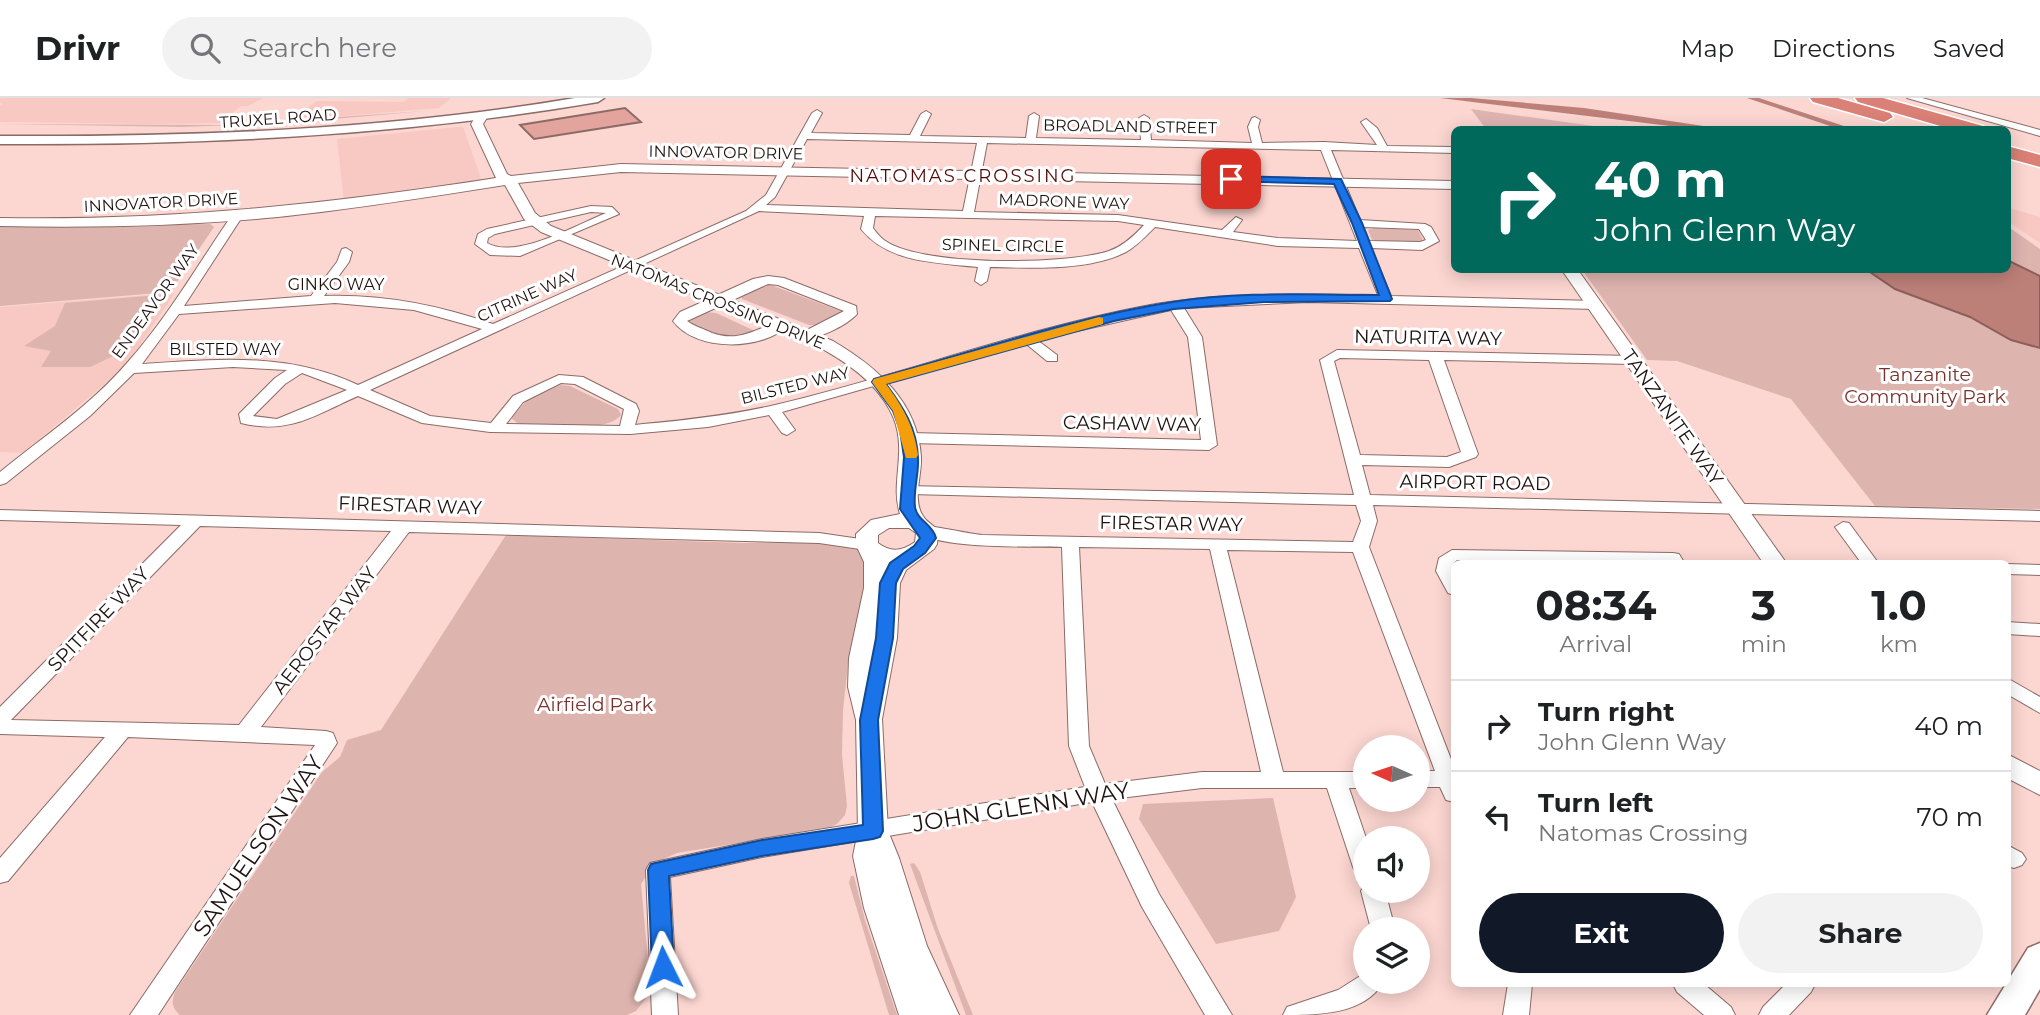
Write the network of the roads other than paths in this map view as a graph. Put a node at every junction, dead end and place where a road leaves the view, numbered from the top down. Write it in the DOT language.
graph roads {
  1 [pos="540,98"];
  2 [pos="598,98"];
  3 [pos="1819,98"];
  4 [pos="1864,98"];
  5 [pos="480,112"];
  6 [pos="817,113"];
  7 [pos="926,114"];
  8 [pos="1921,114"];
  9 [pos="1034,116"];
  10 [pos="1144,118"];
  11 [pos="1255,120"];
  12 [pos="1366,122"];
  13 [pos="1964,126"];
  14 [pos="1992,126"];
  15 [pos="2011,129"];
  16 [pos="0,130"];
  17 [pos="2040,134"];
  18 [pos="805,136"];
  19 [pos="914,138"];
  20 [pos="982,139"];
  21 [pos="2011,139"];
  22 [pos="0,140"];
  23 [pos="1031,140"];
  24 [pos="1146,142"];
  25 [pos="1257,144"];
  26 [pos="1324,145"];
  27 [pos="1382,147"];
  28 [pos="2040,147"];
  29 [pos="1451,150"];
  30 [pos="2011,153"];
  31 [pos="2040,161"];
  32 [pos="784,171"];
  33 [pos="976,174"];
  34 [pos="510,181"];
  35 [pos="1338,181"];
  36 [pos="1451,185"];
  37 [pos="759,208"];
  38 [pos="870,212"];
  39 [pos="968,214"];
  40 [pos="236,217"];
  41 [pos="1236,220"];
  42 [pos="534,221"];
  43 [pos="0,222"];
  44 [pos="1153,222"];
  45 [pos="1357,223"];
  46 [pos="1224,235"];
  47 [pos="559,236"];
  48 [pos="1366,245"];
  49 [pos="346,252"];
  50 [pos="985,262"];
  51 [pos="633,267"];
  52 [pos="1572,273"];
  53 [pos="981,281"];
  54 [pos="315,299"];
  55 [pos="1386,299"];
  56 [pos="718,300"];
  57 [pos="1174,305"];
  58 [pos="1595,305"];
  59 [pos="172,311"];
  60 [pos="782,325"];
  61 [pos="495,329"];
  62 [pos="808,335"];
  63 [pos="1029,340"];
  64 [pos="1435,356"];
  65 [pos="1052,358"];
  66 [pos="1633,360"];
  67 [pos="130,369"];
  68 [pos="298,369"];
  69 [pos="878,382"];
  70 [pos="359,390"];
  71 [pos="774,410"];
  72 [pos="495,428"];
  73 [pos="625,430"];
  74 [pos="787,430"];
  75 [pos="909,438"];
  76 [pos="24,460"];
  77 [pos="1354,460"];
  78 [pos="0,461"];
  79 [pos="0,480"];
  80 [pos="909,486"];
  81 [pos="1365,500"];
  82 [pos="1737,509"];
  83 [pos="0,515"];
  84 [pos="2040,516"];
  85 [pos="196,520"];
  86 [pos="404,526"];
  87 [pos="1843,527"];
  88 [pos="874,536"];
  89 [pos="918,539"];
  90 [pos="1070,542"];
  91 [pos="1217,544"];
  92 [pos="1360,547"];
  93 [pos="1533,559"];
  94 [pos="1674,560"];
  95 [pos="1773,560"];
  96 [pos="1868,560"];
  97 [pos="2011,569"];
  98 [pos="2040,570"];
  99 [pos="1451,582"];
  100 [pos="2011,628"];
  101 [pos="2040,630"];
  102 [pos="2011,687"];
  103 [pos="2040,705"];
  104 [pos="0,719"];
  105 [pos="869,720"];
  106 [pos="0,727"];
  107 [pos="123,730"];
  108 [pos="245,733"];
  109 [pos="2011,767"];
  110 [pos="1274,780"];
  111 [pos="1335,780"];
  112 [pos="1353,780"];
  113 [pos="1430,782"];
  114 [pos="2040,785"];
  115 [pos="1451,787"];
  116 [pos="1098,793"];
  117 [pos="873,831"];
  118 [pos="1353,832"];
  119 [pos="1,871"];
  120 [pos="2040,958"];
  121 [pos="1520,987"];
  122 [pos="1689,987"];
  123 [pos="1799,987"];
  124 [pos="1353,994"];
  125 [pos="143,1015"];
  126 [pos="665,1015"];
  127 [pos="916,1015"];
  128 [pos="942,1015"];
  129 [pos="1219,1015"];
  130 [pos="1296,1015"];
  131 [pos="1516,1015"];
  132 [pos="1722,1015"];
  133 [pos="1772,1015"];
  134 [pos="2005,1015"];
  1 -- 5 [label="main road, TRUXEL ROAD"];
  2 -- 5 [label="main road, TRUXEL ROAD"];
  3 -- 8 [label="highway"];
  4 -- 8 [label="highway"];
  5 -- 16 [label="main road, TRUXEL ROAD"];
  5 -- 22 [label="main road, TRUXEL ROAD"];
  5 -- 34 [label="street, NATOMAS CROSSING DRIVE"];
  6 -- 18 [label="street, CITRINE WAY"];
  7 -- 19 [label="street"];
  8 -- 13 [label="highway"];
  8 -- 14 [label="street"];
  9 -- 23 [label="street"];
  10 -- 24 [label="street"];
  11 -- 25 [label="street"];
  12 -- 27 [label="street"];
  15 -- 17 [label="street"];
  18 -- 19 [label="street, BROADLAND STREET"];
  18 -- 32 [label="street, CITRINE WAY"];
  19 -- 20 [label="street, BROADLAND STREET"];
  20 -- 23 [label="street, BROADLAND STREET"];
  20 -- 33 [label="street"];
  21 -- 28 [label="highway"];
  23 -- 24 [label="street, BROADLAND STREET"];
  24 -- 25 [label="street, BROADLAND STREET"];
  25 -- 26 [label="street, BROADLAND STREET"];
  26 -- 27 [label="street, BROADLAND STREET"];
  26 -- 35 [label="street"];
  27 -- 29 [label="street, BROADLAND STREET"];
  30 -- 31 [label="highway"];
  32 -- 33 [label="street, INNOVATOR DRIVE"];
  32 -- 34 [label="street, INNOVATOR DRIVE"];
  32 -- 37 [label="street, CITRINE WAY"];
  33 -- 35 [label="street, INNOVATOR DRIVE"];
  33 -- 39 [label="street"];
  34 -- 40 [label="street, INNOVATOR DRIVE"];
  34 -- 42 [label="street, NATOMAS CROSSING DRIVE"];
  35 -- 36 [label="street, INNOVATOR DRIVE"];
  35 -- 45 [label="street"];
  37 -- 38 [label="street, MADRONE WAY"];
  37 -- 51 [label="street, CITRINE WAY"];
  38 -- 39 [label="street, MADRONE WAY"];
  38 -- 50 [label="street, SPINEL CIRCLE"];
  39 -- 44 [label="street, MADRONE WAY"];
  40 -- 43 [label="street, INNOVATOR DRIVE"];
  40 -- 59 [label="street, ENDEAVOR WAY"];
  41 -- 46 [label="street"];
  42 -- 47 [label="street, NATOMAS CROSSING DRIVE"];
  42 -- 47 [label="street"];
  42 -- 47 [label="street"];
  44 -- 46 [label="street, MADRONE WAY"];
  44 -- 50 [label="street, SPINEL CIRCLE"];
  45 -- 48 [label="street"];
  45 -- 48 [label="street, MADRONE WAY"];
  46 -- 48 [label="street, MADRONE WAY"];
  47 -- 51 [label="street, NATOMAS CROSSING DRIVE"];
  48 -- 55 [label="street"];
  49 -- 54 [label="street"];
  50 -- 53 [label="street"];
  51 -- 56 [label="street, NATOMAS CROSSING DRIVE"];
  51 -- 61 [label="street, CITRINE WAY"];
  52 -- 58 [label="street, TANZANITE WAY"];
  54 -- 59 [label="street, GINKO WAY"];
  54 -- 61 [label="street, GINKO WAY"];
  55 -- 57 [label="street, BILSTED WAY"];
  55 -- 58 [label="street, BILSTED WAY"];
  56 -- 60 [label="street, NATOMAS CROSSING DRIVE"];
  56 -- 60 [label="street"];
  56 -- 62 [label="street"];
  57 -- 63 [label="street, BILSTED WAY"];
  57 -- 75 [label="street, CASHAW WAY"];
  58 -- 66 [label="street, TANZANITE WAY"];
  59 -- 67 [label="street, ENDEAVOR WAY"];
  60 -- 62 [label="street, NATOMAS CROSSING DRIVE"];
  61 -- 70 [label="street, CITRINE WAY"];
  62 -- 69 [label="street, NATOMAS CROSSING DRIVE"];
  63 -- 65 [label="street"];
  63 -- 69 [label="street, BILSTED WAY"];
  64 -- 66 [label="street, NATURITA WAY"];
  64 -- 77 [label="street, NATURITA WAY"];
  64 -- 77 [label="street"];
  66 -- 82 [label="street, TANZANITE WAY"];
  67 -- 68 [label="street, BILSTED WAY"];
  67 -- 76 [label="street, ENDEAVOR WAY"];
  68 -- 70 [label="street, BILSTED WAY"];
  68 -- 70 [label="street, CITRINE WAY"];
  69 -- 71 [label="street, BILSTED WAY"];
  69 -- 75 [label="street, NATOMAS CROSSING DRIVE"];
  70 -- 72 [label="street, BILSTED WAY"];
  71 -- 73 [label="street, BILSTED WAY"];
  71 -- 74 [label="street"];
  72 -- 73 [label="street, BILSTED WAY"];
  72 -- 73 [label="street"];
  75 -- 80 [label="street, NATOMAS CROSSING DRIVE"];
  76 -- 78 [label="street"];
  76 -- 79 [label="street, ENDEAVOR WAY"];
  77 -- 81 [label="street, NATURITA WAY"];
  80 -- 81 [label="street, AIRPORT ROAD"];
  80 -- 88 [label="street, NATOMAS CROSSING DRIVE"];
  80 -- 89 [label="street, NATOMAS CROSSING DRIVE"];
  81 -- 82 [label="street, AIRPORT ROAD"];
  81 -- 92 [label="street, NATURITA WAY"];
  82 -- 84 [label="street, AIRPORT ROAD"];
  82 -- 95 [label="street, TANZANITE WAY"];
  83 -- 85 [label="street, FIRESTAR WAY"];
  85 -- 86 [label="street, FIRESTAR WAY"];
  85 -- 104 [label="street, SPITFIRE WAY"];
  86 -- 88 [label="street, FIRESTAR WAY"];
  86 -- 108 [label="street, AEROSTAR WAY"];
  87 -- 96 [label="street"];
  88 -- 89 [label="street"];
  88 -- 89 [label="street"];
  88 -- 105 [label="street"];
  89 -- 90 [label="street, FIRESTAR WAY"];
  89 -- 105 [label="street"];
  90 -- 91 [label="street, FIRESTAR WAY"];
  90 -- 116 [label="street"];
  91 -- 92 [label="street, FIRESTAR WAY"];
  91 -- 110 [label="street"];
  92 -- 115 [label="street"];
  93 -- 94 [label="street"];
  93 -- 99 [label="street"];
  97 -- 98 [label="street"];
  100 -- 101 [label="street"];
  102 -- 103 [label="street"];
  105 -- 117 [label="street"];
  106 -- 107 [label="street, SAMUELSON WAY"];
  107 -- 108 [label="street, SAMUELSON WAY"];
  107 -- 119 [label="street"];
  108 -- 125 [label="street, SAMUELSON WAY"];
  109 -- 114 [label="street"];
  110 -- 111 [label="street, JOHN GLENN WAY"];
  110 -- 116 [label="street, JOHN GLENN WAY"];
  111 -- 112 [label="street, JOHN GLENN WAY"];
  111 -- 118 [label="street"];
  113 -- 115 [label="street"];
  116 -- 117 [label="street, JOHN GLENN WAY"];
  116 -- 129 [label="street"];
  117 -- 126 [label="street, JOHN GLENN WAY"];
  117 -- 127 [label="street"];
  117 -- 128 [label="street"];
  120 -- 134 [label="main road"];
  121 -- 131 [label="street"];
  122 -- 132 [label="street"];
  123 -- 133 [label="street"];
  124 -- 130 [label="street"];
}
